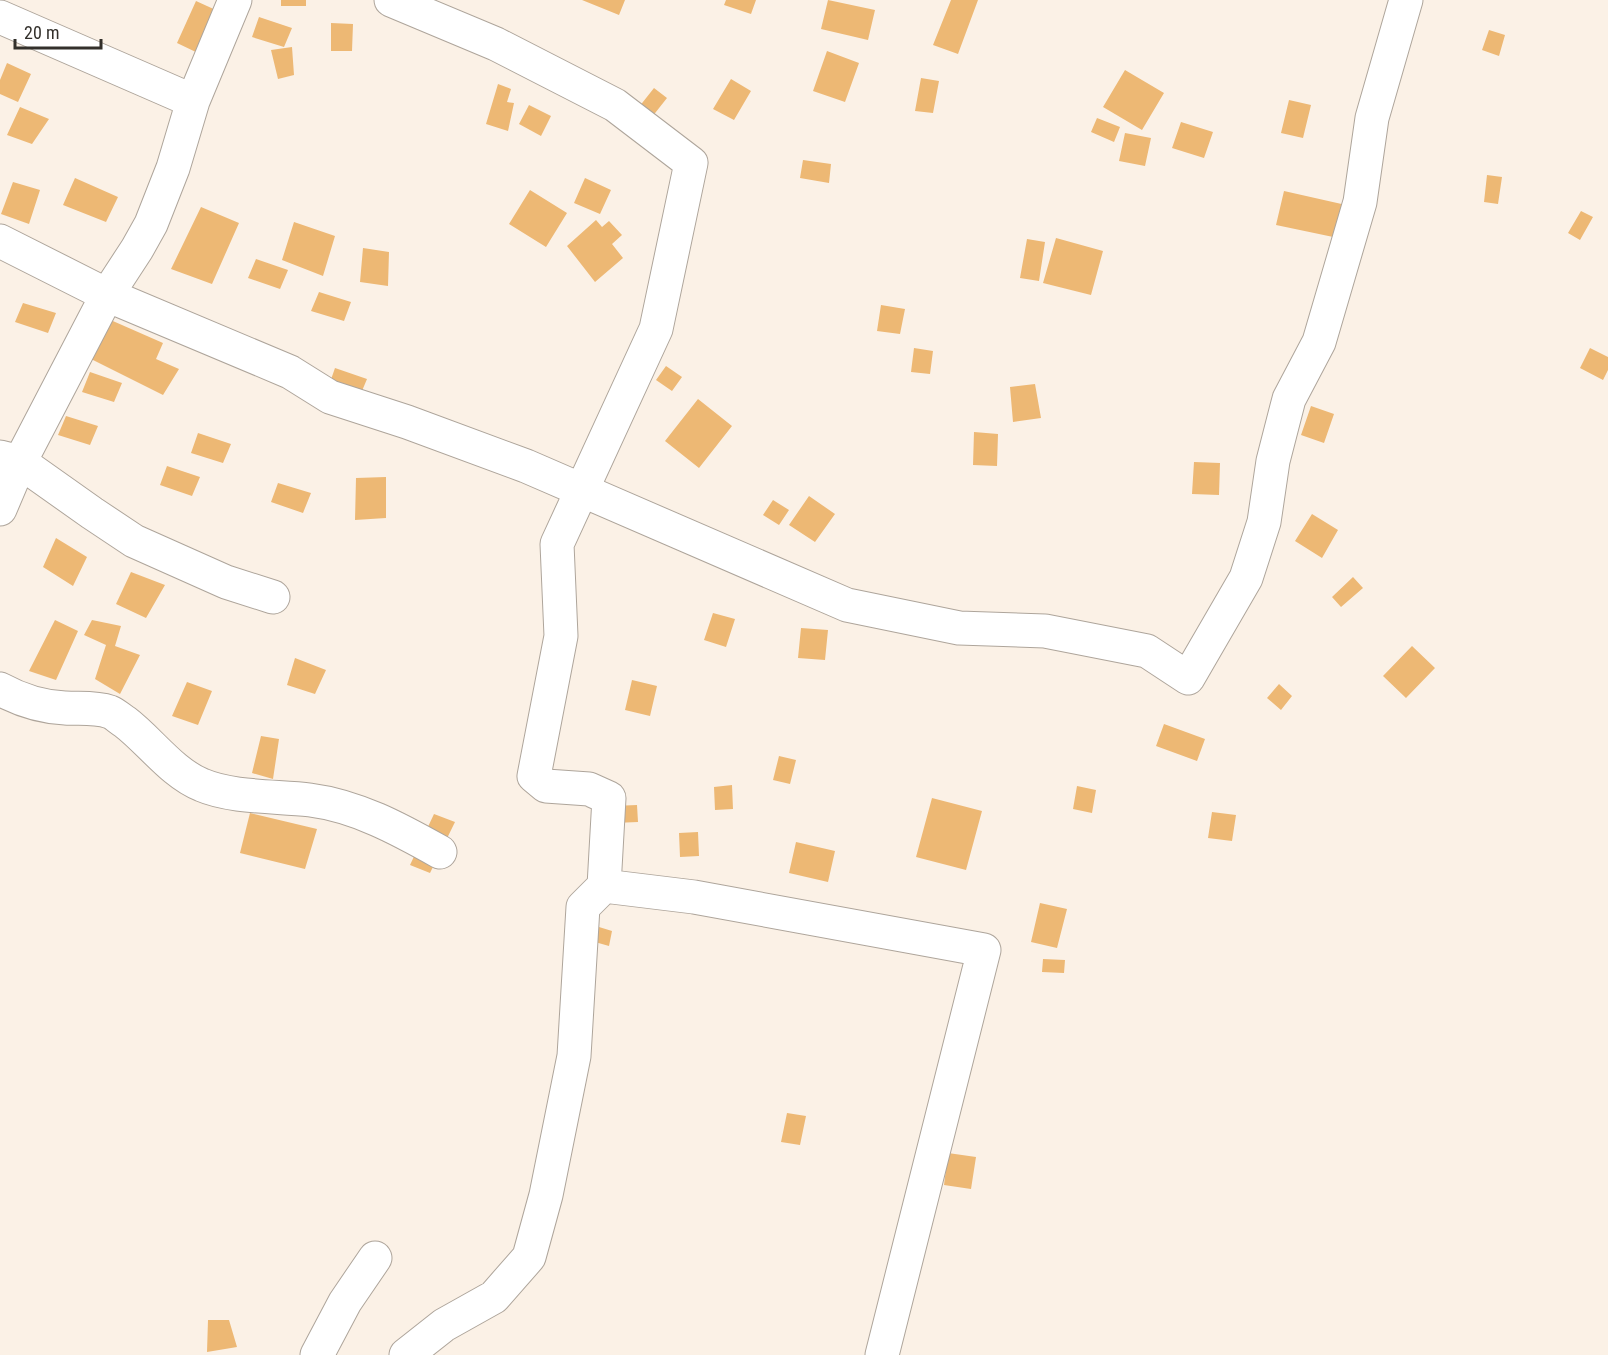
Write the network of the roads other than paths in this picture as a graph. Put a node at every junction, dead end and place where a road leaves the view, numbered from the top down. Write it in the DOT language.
graph roads {
  1 [pos="235,0"];
  2 [pos="391,0"];
  3 [pos="1406,0"];
  4 [pos="0,17"];
  5 [pos="193,101"];
  6 [pos="0,241"];
  7 [pos="107,295"];
  8 [pos="10,460"];
  9 [pos="581,490"];
  10 [pos="0,509"];
  11 [pos="273,597"];
  12 [pos="0,689"];
  13 [pos="440,852"];
  14 [pos="604,886"];
  15 [pos="375,1258"];
  16 [pos="317,1355"];
  17 [pos="406,1355"];
  18 [pos="882,1355"];
  1 -- 5 [label="street"];
  2 -- 9 [label="street"];
  3 -- 9 [label="street"];
  4 -- 5 [label="street"];
  5 -- 7 [label="street"];
  6 -- 7 [label="street"];
  7 -- 8 [label="street"];
  7 -- 9 [label="street"];
  8 -- 10 [label="street"];
  8 -- 11 [label="street"];
  9 -- 14 [label="street"];
  12 -- 13 [label="street"];
  14 -- 17 [label="street"];
  14 -- 18 [label="street"];
  15 -- 16 [label="street"];
}
